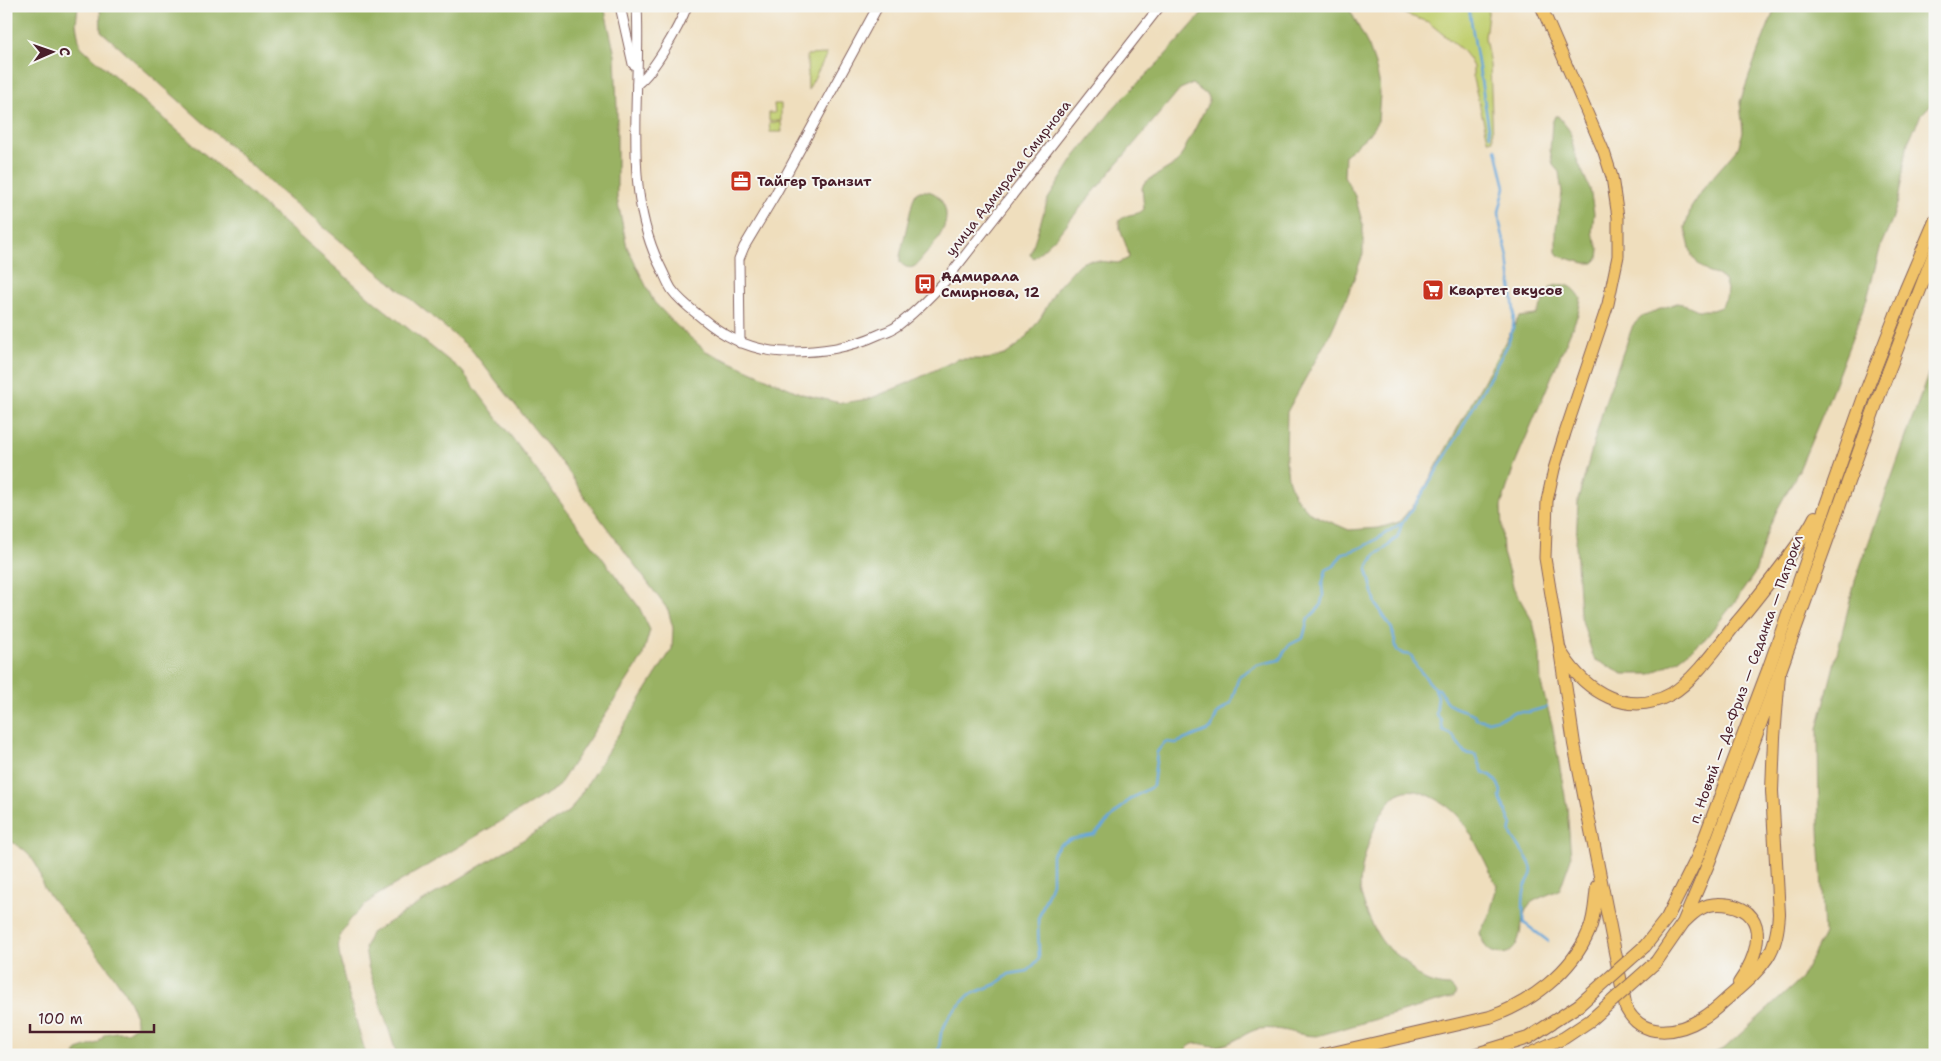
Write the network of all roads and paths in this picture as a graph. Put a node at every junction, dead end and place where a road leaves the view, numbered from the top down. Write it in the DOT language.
graph roads {
  1 [pos="620,6"];
  2 [pos="637,6"];
  3 [pos="687,6"];
  4 [pos="878,6"];
  5 [pos="1160,6"];
  6 [pos="1541,6"];
  7 [pos="637,84"];
  8 [pos="1935,221"];
  9 [pos="1935,251"];
  10 [pos="740,343"];
  11 [pos="1831,488"];
  12 [pos="1560,650"];
  13 [pos="1779,674"];
  14 [pos="1598,868"];
  15 [pos="1683,922"];
  16 [pos="1728,997"];
  17 [pos="1324,1055"];
  18 [pos="1473,1055"];
  19 [pos="1527,1055"];
  1 -- 7 [label="street"];
  2 -- 7 [label="street, улица Адмирала Смирнова"];
  3 -- 7 [label="street"];
  4 -- 10 [label="street"];
  5 -- 10 [label="street, улица Адмирала Смирнова"];
  6 -- 12 [label="main road"];
  7 -- 10 [label="street, улица Адмирала Смирнова"];
  8 -- 11 [label="highway, п. Новый — Де-Фриз — Седанка — Патрокл"];
  9 -- 13 [label="highway, п. Новый — Де-Фриз — Седанка — Патрокл"];
  11 -- 12 [label="highway"];
  11 -- 18 [label="highway, п. Новый — Де-Фриз — Седанка — Патрокл, bridge"];
  12 -- 14 [label="highway"];
  13 -- 15 [label="highway, п. Новый — Де-Фриз — Седанка — Патрокл"];
  13 -- 16 [label="highway"];
  14 -- 16 [label="highway"];
  14 -- 17 [label="highway"];
  15 -- 16 [label="highway"];
  15 -- 19 [label="highway, п. Новый — Де-Фриз — Седанка — Патрокл, bridge"];
}
